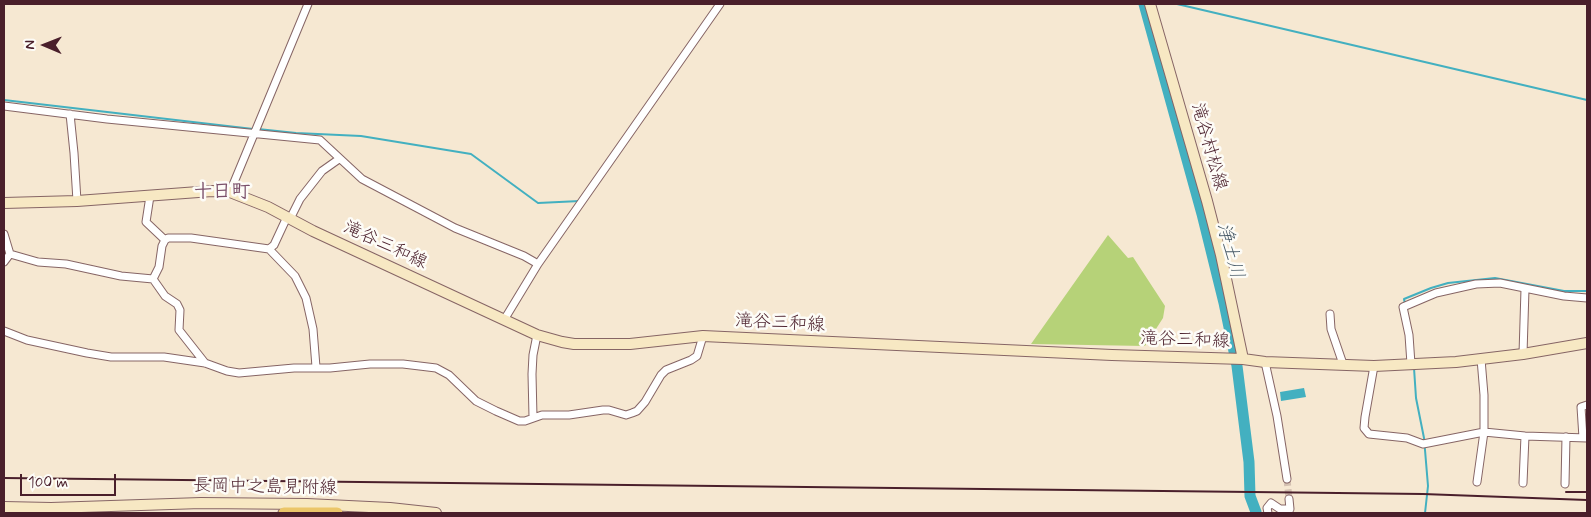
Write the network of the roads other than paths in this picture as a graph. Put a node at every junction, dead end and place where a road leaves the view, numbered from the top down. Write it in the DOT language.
graph roads {
  1 [pos="308,4"];
  2 [pos="720,4"];
  3 [pos="1150,4"];
  4 [pos="4,106"];
  5 [pos="70,114"];
  6 [pos="256,131"];
  7 [pos="339,159"];
  8 [pos="230,192"];
  9 [pos="150,196"];
  10 [pos="77,201"];
  11 [pos="4,203"];
  12 [pos="289,218"];
  13 [pos="4,234"];
  14 [pos="165,240"];
  15 [pos="270,249"];
  16 [pos="10,254"];
  17 [pos="4,262"];
  18 [pos="538,264"];
  19 [pos="153,279"];
  20 [pos="1525,289"];
  21 [pos="1587,298"];
  22 [pos="1330,314"];
  23 [pos="504,320"];
  24 [pos="4,331"];
  25 [pos="537,335"];
  26 [pos="703,336"];
  27 [pos="1587,343"];
  28 [pos="1523,354"];
  29 [pos="1243,358"];
  30 [pos="1481,359"];
  31 [pos="1265,362"];
  32 [pos="205,363"];
  33 [pos="1343,364"];
  34 [pos="1411,364"];
  35 [pos="1374,366"];
  36 [pos="316,367"];
  37 [pos="1587,405"];
  38 [pos="533,417"];
  39 [pos="1484,432"];
  40 [pos="1525,436"];
  41 [pos="1566,437"];
  42 [pos="1585,438"];
  43 [pos="1286,479"];
  44 [pos="1477,482"];
  45 [pos="1523,484"];
  46 [pos="1565,484"];
  47 [pos="1288,499"];
  48 [pos="4,507"];
  49 [pos="284,513"];
  50 [pos="337,513"];
  51 [pos="436,513"];
  52 [pos="1268,513"];
  1 -- 6 [label="street"];
  2 -- 18 [label="street"];
  3 -- 29 [label="main road, 滝谷村松線"];
  4 -- 5 [label="street"];
  5 -- 6 [label="street"];
  5 -- 10 [label="street"];
  6 -- 7 [label="street"];
  6 -- 8 [label="street"];
  7 -- 12 [label="street"];
  7 -- 18 [label="street"];
  8 -- 9 [label="main road, 滝谷三和線"];
  8 -- 12 [label="main road, 滝谷三和線"];
  9 -- 10 [label="main road, 滝谷三和線"];
  9 -- 14 [label="street"];
  10 -- 11 [label="main road, 滝谷三和線"];
  12 -- 15 [label="street"];
  12 -- 23 [label="main road, 滝谷三和線"];
  13 -- 16 [label="street"];
  14 -- 15 [label="street"];
  14 -- 19 [label="street"];
  15 -- 36 [label="street"];
  16 -- 17 [label="street"];
  16 -- 19 [label="street"];
  18 -- 23 [label="street"];
  19 -- 32 [label="street"];
  20 -- 21 [label="street"];
  20 -- 28 [label="street"];
  20 -- 34 [label="street"];
  22 -- 33 [label="street"];
  23 -- 25 [label="main road, 滝谷三和線"];
  24 -- 32 [label="street"];
  25 -- 26 [label="main road, 滝谷三和線"];
  25 -- 38 [label="street"];
  26 -- 29 [label="main road, 滝谷三和線"];
  26 -- 38 [label="street"];
  27 -- 28 [label="main road, 滝谷三和線"];
  28 -- 30 [label="main road, 滝谷三和線"];
  29 -- 31 [label="main road, 滝谷三和線"];
  30 -- 34 [label="main road, 滝谷三和線"];
  30 -- 39 [label="street"];
  31 -- 33 [label="main road, 滝谷三和線"];
  31 -- 43 [label="street"];
  32 -- 36 [label="street"];
  33 -- 35 [label="main road, 滝谷三和線"];
  34 -- 35 [label="main road, 滝谷三和線"];
  35 -- 39 [label="street"];
  36 -- 38 [label="street"];
  37 -- 42 [label="street"];
  39 -- 40 [label="street"];
  39 -- 44 [label="street"];
  40 -- 41 [label="street"];
  40 -- 45 [label="street"];
  41 -- 42 [label="street"];
  41 -- 46 [label="street"];
  47 -- 52 [label="street"];
  48 -- 51 [label="main road, 長岡中之島見附線"];
  49 -- 50 [label="highway"];
}
